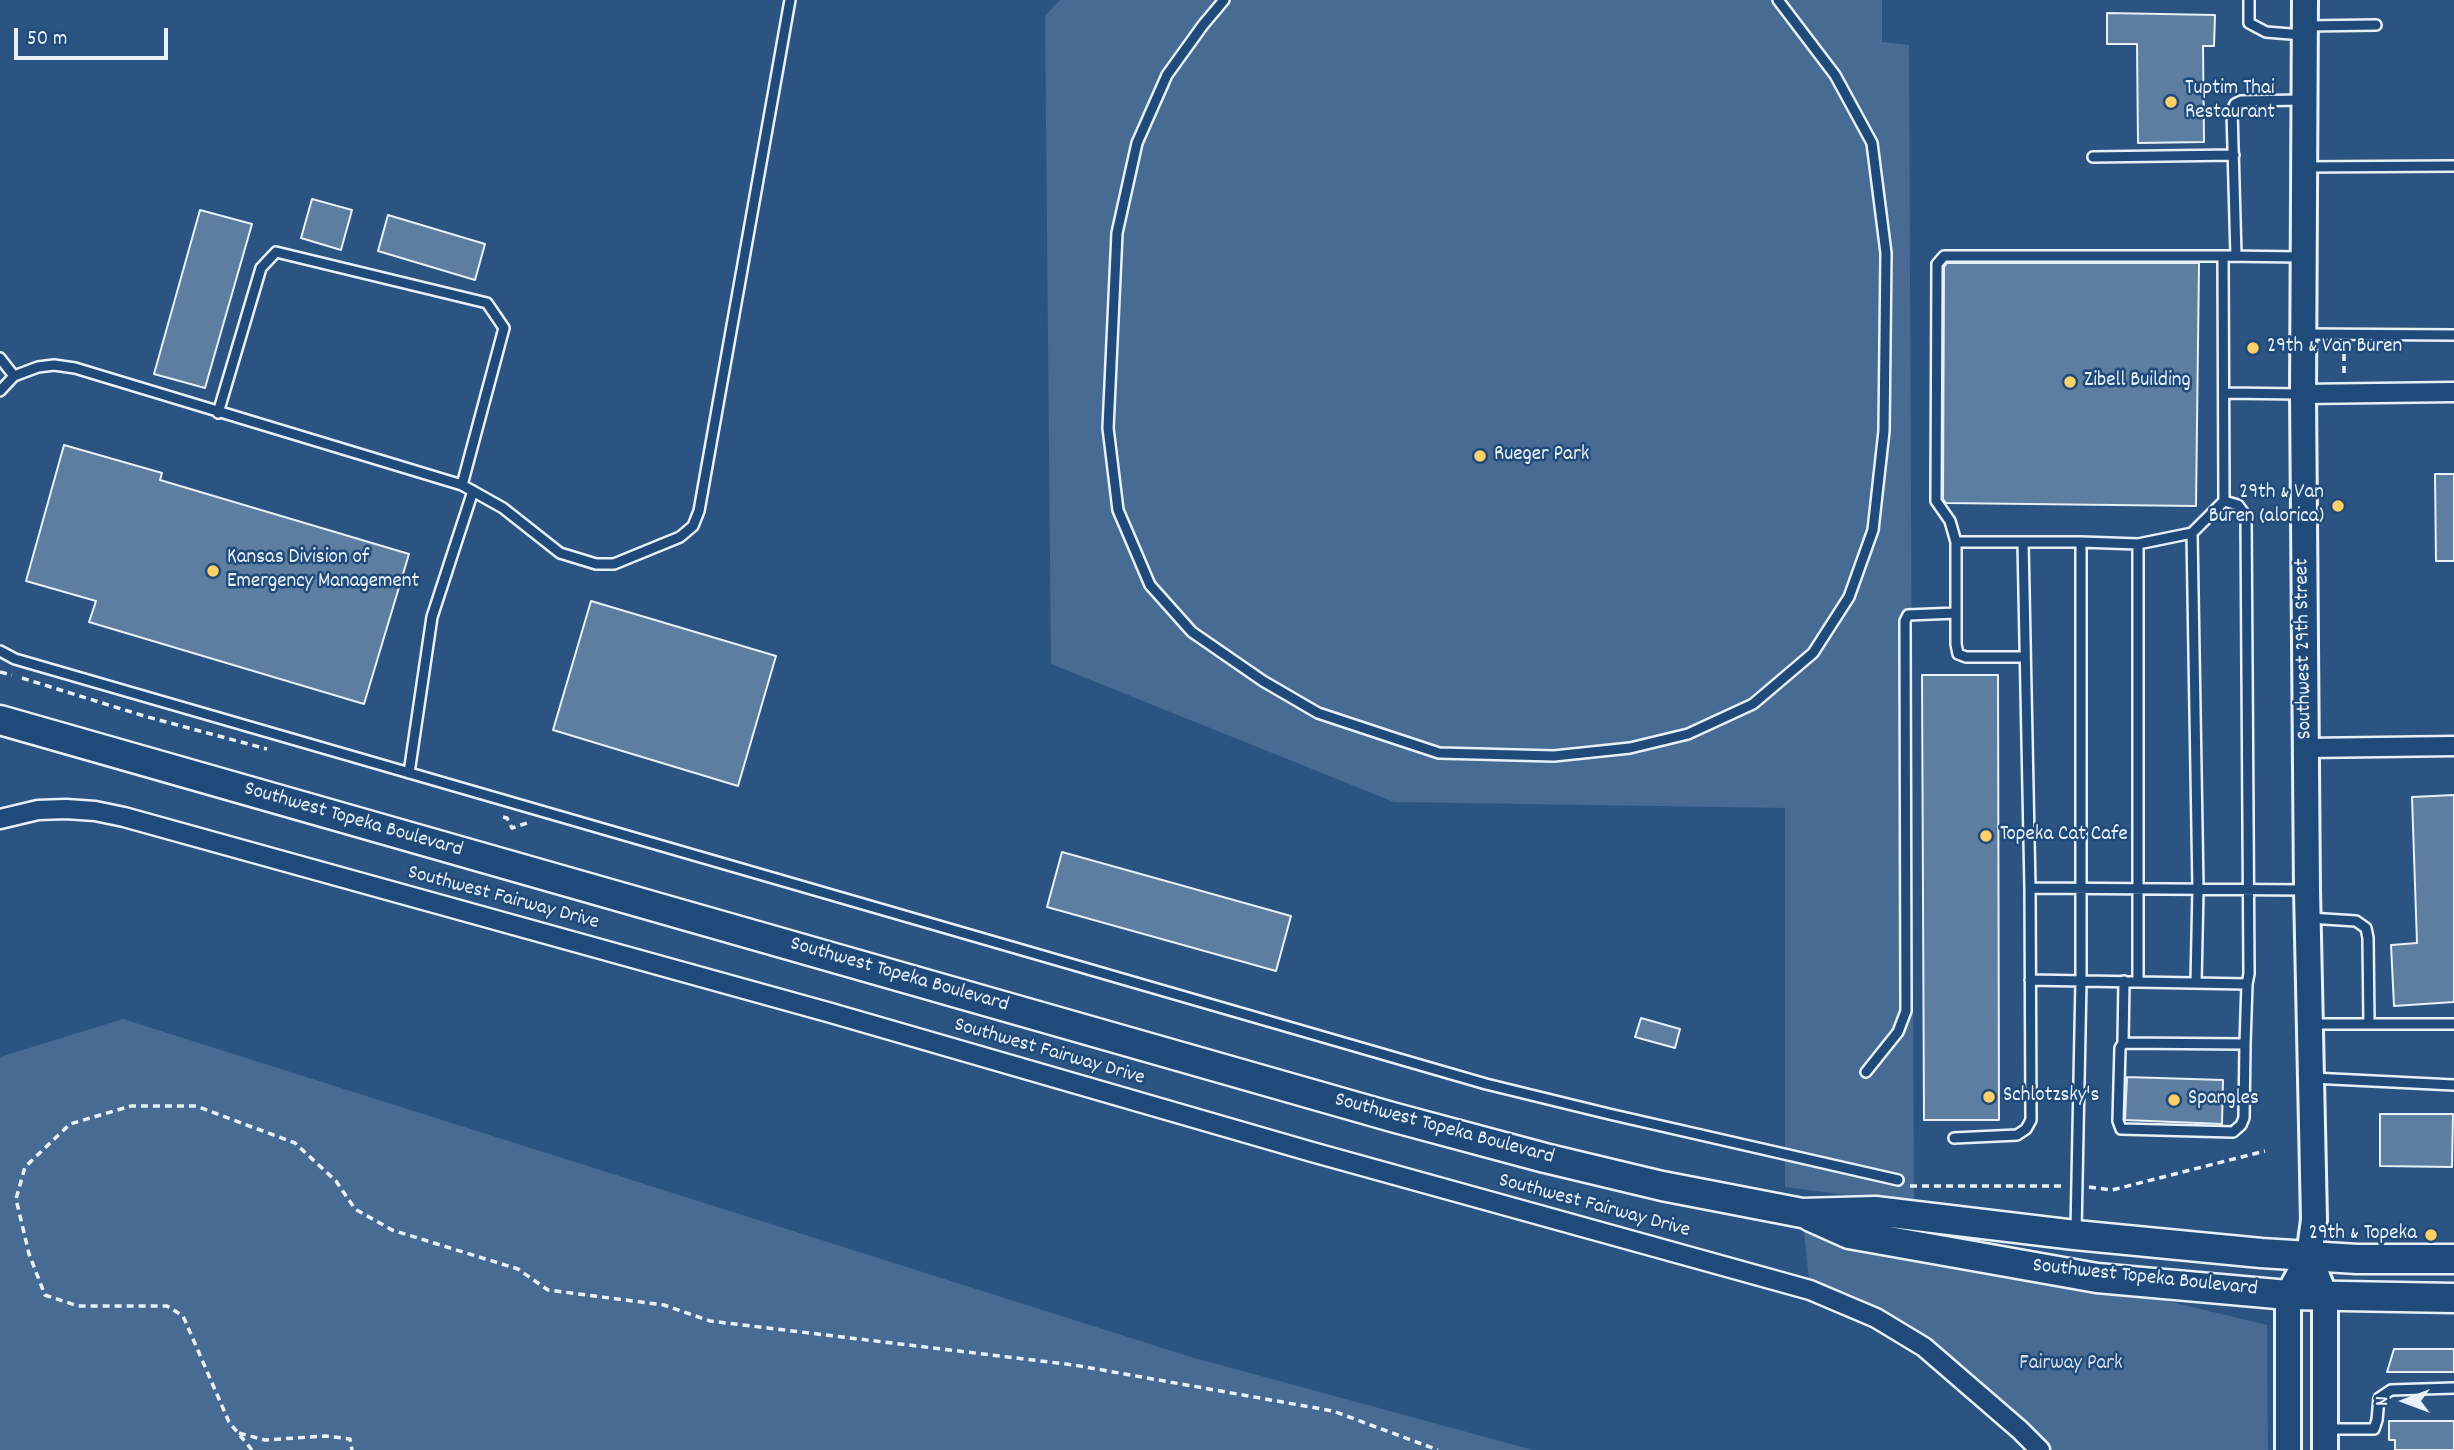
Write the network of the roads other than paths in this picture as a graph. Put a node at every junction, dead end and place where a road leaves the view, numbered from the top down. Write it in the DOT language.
graph roads {
  1 [pos="790,0"];
  2 [pos="1224,0"];
  3 [pos="1778,0"];
  4 [pos="2249,0"];
  5 [pos="2305,0"];
  6 [pos="2376,25"];
  7 [pos="2305,31"];
  8 [pos="2304,100"];
  9 [pos="2234,155"];
  10 [pos="2093,157"];
  11 [pos="2454,166"];
  12 [pos="2303,167"];
  13 [pos="2223,256"];
  14 [pos="2236,256"];
  15 [pos="2302,257"];
  16 [pos="2302,334"];
  17 [pos="2454,335"];
  18 [pos="0,358"];
  19 [pos="14,376"];
  20 [pos="0,391"];
  21 [pos="2454,392"];
  22 [pos="2225,393"];
  23 [pos="2302,394"];
  24 [pos="218,413"];
  25 [pos="462,485"];
  26 [pos="473,491"];
  27 [pos="2224,501"];
  28 [pos="2192,533"];
  29 [pos="1956,542"];
  30 [pos="2023,542"];
  31 [pos="2081,542"];
  32 [pos="2137,544"];
  33 [pos="1956,613"];
  34 [pos="0,651"];
  35 [pos="2025,657"];
  36 [pos="0,720"];
  37 [pos="2454,746"];
  38 [pos="2306,748"];
  39 [pos="410,773"];
  40 [pos="0,819"];
  41 [pos="2030,888"];
  42 [pos="2082,888"];
  43 [pos="2137,888"];
  44 [pos="2197,889"];
  45 [pos="2307,890"];
  46 [pos="2249,891"];
  47 [pos="2307,918"];
  48 [pos="2030,980"];
  49 [pos="2081,981"];
  50 [pos="2124,981"];
  51 [pos="2137,981"];
  52 [pos="2196,983"];
  53 [pos="2247,984"];
  54 [pos="2310,1024"];
  55 [pos="2369,1024"];
  56 [pos="2454,1024"];
  57 [pos="2123,1043"];
  58 [pos="2245,1044"];
  59 [pos="1866,1072"];
  60 [pos="2311,1078"];
  61 [pos="2454,1084"];
  62 [pos="1954,1138"];
  63 [pos="1898,1180"];
  64 [pos="1802,1213"];
  65 [pos="2076,1235"];
  66 [pos="2309,1256"];
  67 [pos="2454,1259"];
  68 [pos="2288,1294"];
  69 [pos="2325,1296"];
  70 [pos="2454,1298"];
  71 [pos="2454,1388"];
  72 [pos="2325,1440"];
  73 [pos="2040,1450"];
  74 [pos="2288,1450"];
  1 -- 26 [label="lane"];
  2 -- 3 [label="lane"];
  4 -- 7 [label="lane"];
  5 -- 7 [label="main road, Southwest 29th Street"];
  6 -- 7 [label="lane"];
  7 -- 8 [label="main road, Southwest 29th Street"];
  8 -- 9 [label="lane"];
  8 -- 12 [label="main road, Southwest 29th Street"];
  9 -- 10 [label="lane"];
  9 -- 14 [label="lane"];
  11 -- 12 [label="lane"];
  12 -- 15 [label="main road, Southwest 29th Street"];
  13 -- 14 [label="lane"];
  13 -- 22 [label="lane"];
  13 -- 29 [label="lane"];
  14 -- 15 [label="lane"];
  15 -- 16 [label="main road, Southwest 29th Street"];
  16 -- 17 [label="lane"];
  16 -- 23 [label="main road, Southwest 29th Street"];
  18 -- 19 [label="lane"];
  19 -- 20 [label="lane"];
  19 -- 24 [label="lane"];
  21 -- 23 [label="street"];
  22 -- 23 [label="lane"];
  22 -- 27 [label="lane"];
  23 -- 38 [label="main road, Southwest 29th Street"];
  24 -- 25 [label="lane"];
  24 -- 25 [label="lane"];
  25 -- 26 [label="lane"];
  26 -- 39 [label="lane"];
  27 -- 28 [label="lane"];
  27 -- 46 [label="lane"];
  28 -- 32 [label="lane"];
  28 -- 44 [label="lane"];
  29 -- 30 [label="lane"];
  29 -- 33 [label="lane"];
  30 -- 31 [label="lane"];
  30 -- 35 [label="lane"];
  31 -- 32 [label="lane"];
  31 -- 42 [label="lane"];
  32 -- 43 [label="lane"];
  33 -- 35 [label="lane"];
  33 -- 59 [label="lane"];
  34 -- 39 [label="lane"];
  35 -- 41 [label="lane"];
  36 -- 64 [label="main road, Southwest Topeka Boulevard"];
  37 -- 38 [label="street"];
  38 -- 45 [label="main road, Southwest 29th Street"];
  39 -- 63 [label="lane"];
  40 -- 73 [label="street, Southwest Fairway Drive"];
  41 -- 42 [label="lane"];
  41 -- 48 [label="lane"];
  42 -- 43 [label="lane"];
  42 -- 49 [label="lane"];
  43 -- 44 [label="lane"];
  43 -- 51 [label="lane"];
  44 -- 46 [label="lane"];
  44 -- 52 [label="lane"];
  45 -- 46 [label="lane"];
  45 -- 47 [label="main road, Southwest 29th Street"];
  46 -- 53 [label="lane"];
  47 -- 54 [label="main road, Southwest 29th Street"];
  47 -- 55 [label="lane"];
  48 -- 49 [label="lane"];
  48 -- 62 [label="lane"];
  49 -- 50 [label="lane"];
  49 -- 65 [label="lane"];
  50 -- 51 [label="lane"];
  50 -- 57 [label="lane"];
  51 -- 52 [label="lane"];
  52 -- 53 [label="lane"];
  53 -- 58 [label="lane"];
  54 -- 55 [label="lane"];
  54 -- 60 [label="main road, Southwest 29th Street"];
  55 -- 56 [label="lane"];
  57 -- 58 [label="lane"];
  57 -- 58 [label="lane"];
  60 -- 61 [label="lane"];
  60 -- 66 [label="main road, Southwest 29th Street"];
  64 -- 65 [label="main road, Southwest Topeka Boulevard"];
  64 -- 68 [label="main road, Southwest Topeka Boulevard"];
  65 -- 66 [label="main road, Southwest Topeka Boulevard"];
  66 -- 67 [label="main road, Southwest Topeka Boulevard"];
  66 -- 68 [label="main road, Southwest 29th Street"];
  66 -- 69 [label="main road, Southwest 29th Street"];
  68 -- 69 [label="main road, Southwest Topeka Boulevard"];
  68 -- 74 [label="main road, Southwest 29th Street"];
  69 -- 70 [label="main road, Southwest Topeka Boulevard"];
  69 -- 72 [label="main road, Southwest 29th Street"];
  71 -- 72 [label="lane"];
}
